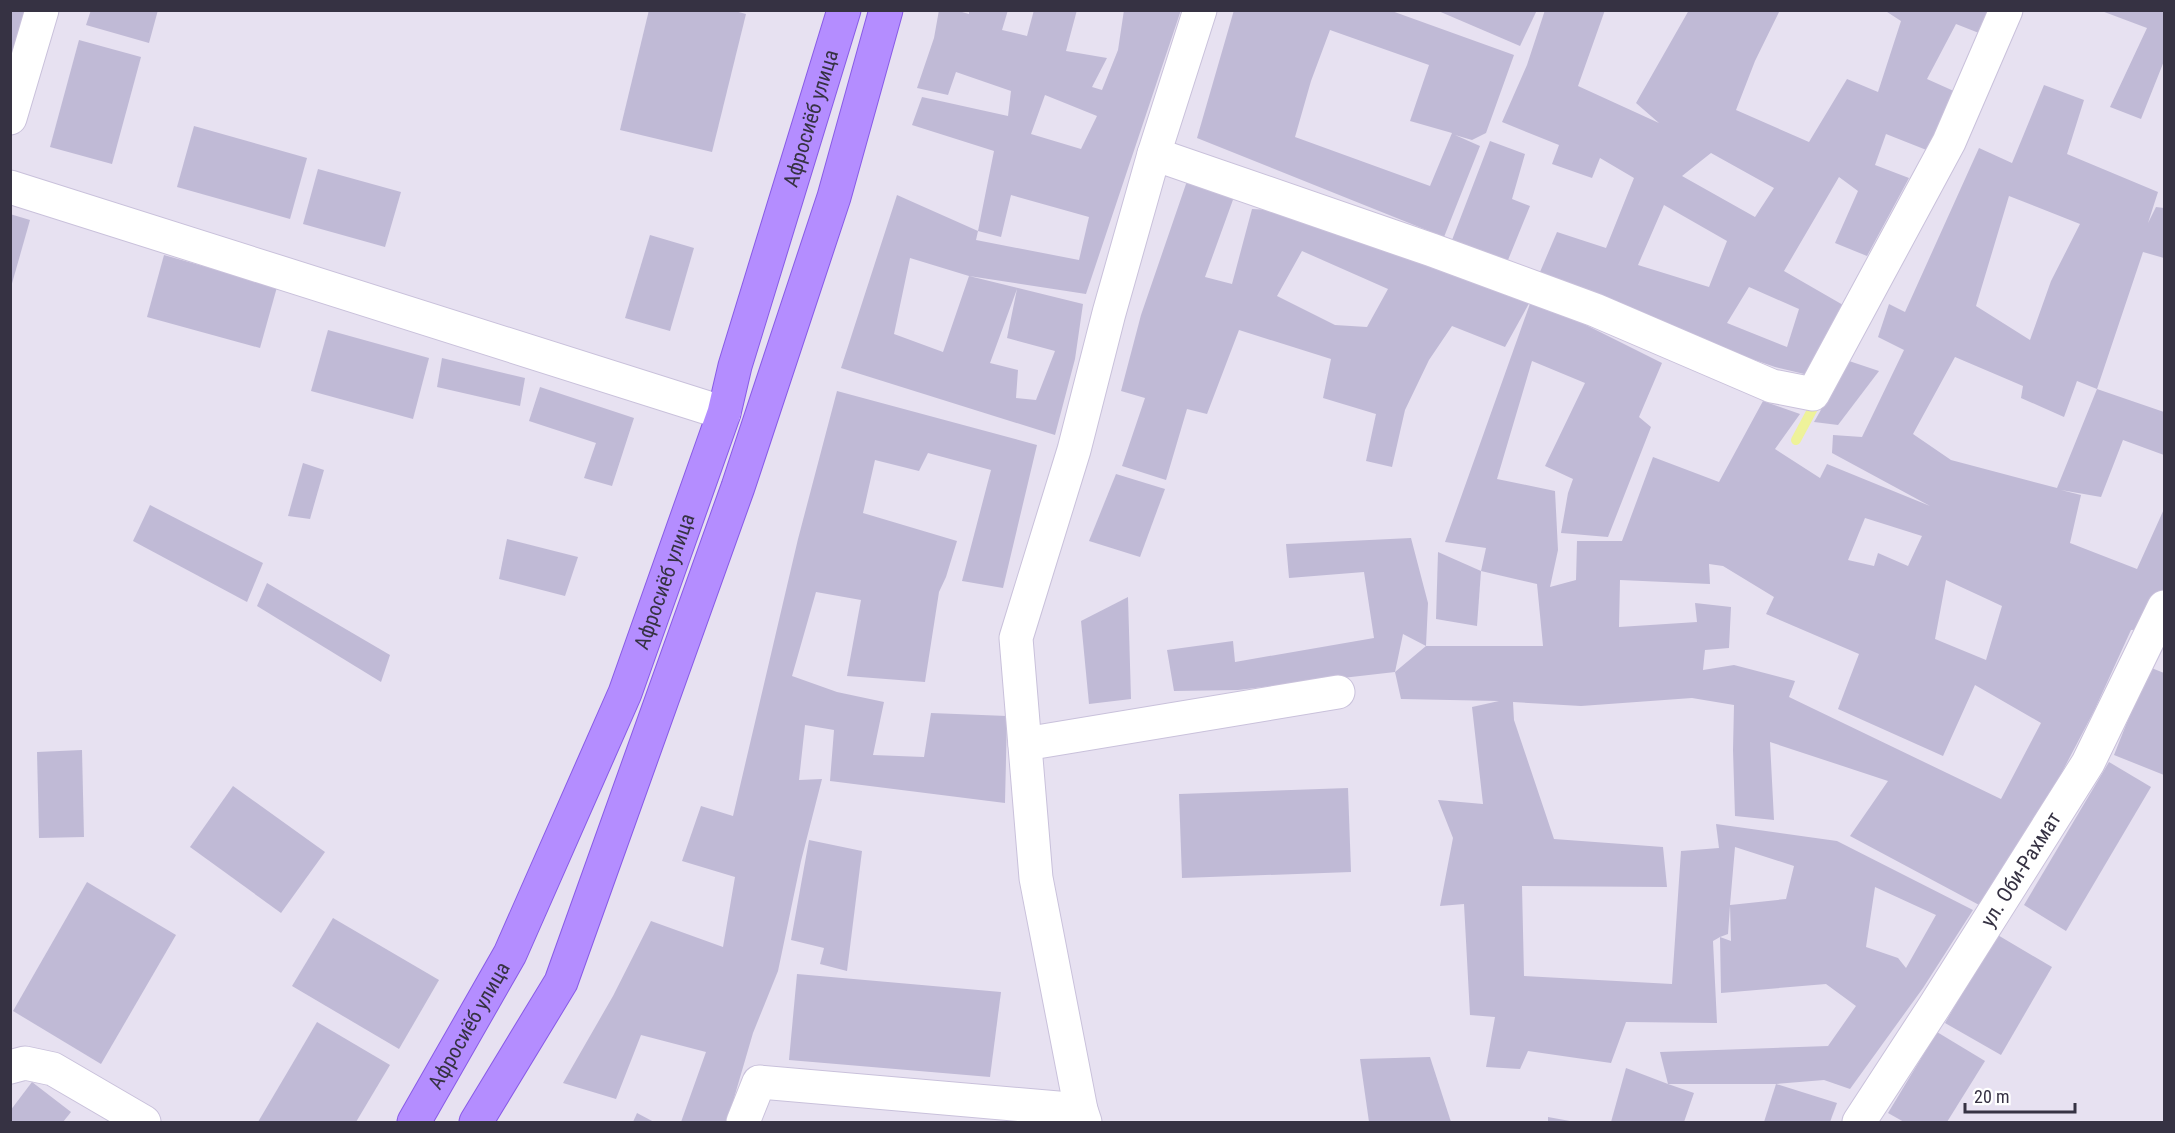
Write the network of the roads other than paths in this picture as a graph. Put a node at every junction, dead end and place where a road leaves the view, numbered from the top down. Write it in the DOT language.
graph roads {
  1 [pos="42,10"];
  2 [pos="844,10"];
  3 [pos="886,10"];
  4 [pos="1200,10"];
  5 [pos="2006,10"];
  6 [pos="10,117"];
  7 [pos="1154,154"];
  8 [pos="10,187"];
  9 [pos="724,413"];
  10 [pos="2164,607"];
  11 [pos="1338,692"];
  12 [pos="1025,744"];
  13 [pos="10,1067"];
  14 [pos="1083,1116"];
  15 [pos="144,1122"];
  16 [pos="414,1122"];
  17 [pos="476,1122"];
  18 [pos="743,1122"];
  19 [pos="1859,1122"];
  1 -- 6 [label="street"];
  2 -- 9 [label="main road, Афросиёб улица"];
  3 -- 17 [label="main road, Афросиёб улица"];
  4 -- 7 [label="street"];
  5 -- 7 [label="street"];
  7 -- 12 [label="street"];
  8 -- 9 [label="street"];
  9 -- 16 [label="main road, Афросиёб улица"];
  10 -- 19 [label="street, ул. Оби-Рахмат"];
  11 -- 12 [label="street"];
  12 -- 14 [label="street"];
  13 -- 15 [label="street"];
  14 -- 18 [label="street"];
}
